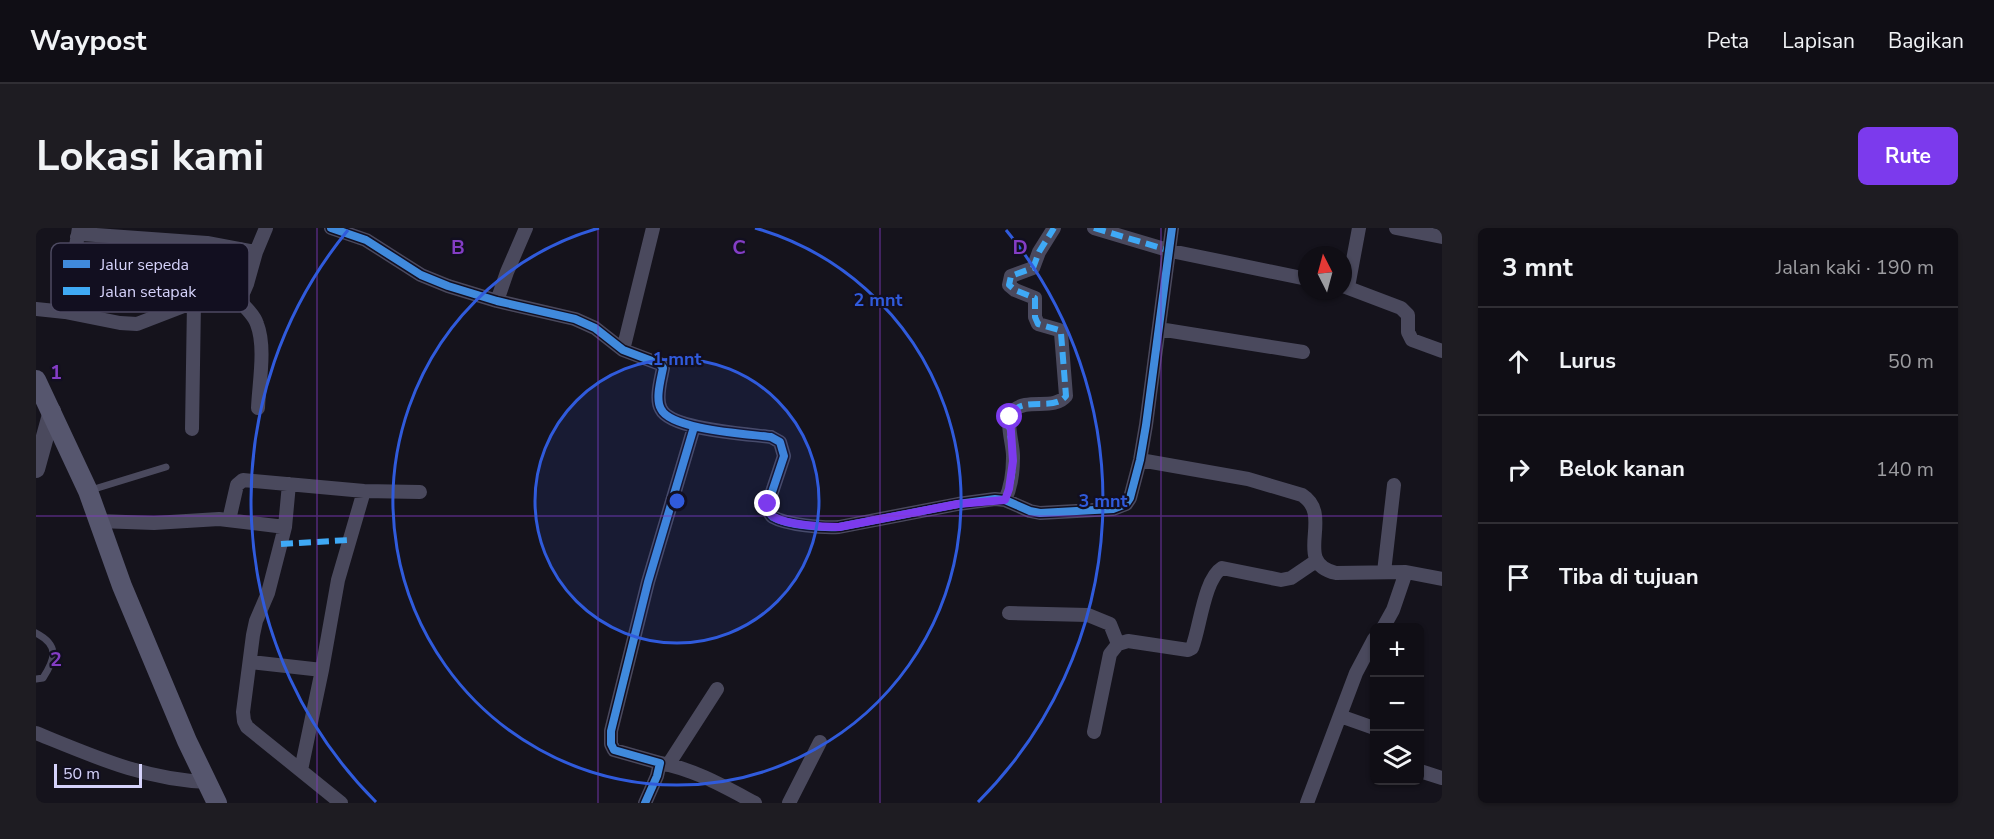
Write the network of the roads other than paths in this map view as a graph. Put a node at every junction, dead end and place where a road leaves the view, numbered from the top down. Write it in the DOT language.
graph roads {
  1 [pos="266,228"];
  2 [pos="331,228"];
  3 [pos="526,228"];
  4 [pos="652,228"];
  5 [pos="1054,228"];
  6 [pos="1094,228"];
  7 [pos="1172,228"];
  8 [pos="1359,228"];
  9 [pos="1396,228"];
  10 [pos="78,232"];
  11 [pos="1442,237"];
  12 [pos="207,243"];
  13 [pos="249,251"];
  14 [pos="1171,251"];
  15 [pos="256,252"];
  16 [pos="1352,258"];
  17 [pos="249,275"];
  18 [pos="1298,277"];
  19 [pos="1352,290"];
  20 [pos="498,301"];
  21 [pos="36,309"];
  22 [pos="51,311"];
  23 [pos="65,312"];
  24 [pos="168,312"];
  25 [pos="194,312"];
  26 [pos="248,312"];
  27 [pos="1159,329"];
  28 [pos="623,350"];
  29 [pos="1442,351"];
  30 [pos="1303,352"];
  31 [pos="36,380"];
  32 [pos="258,408"];
  33 [pos="52,411"];
  34 [pos="694,427"];
  35 [pos="192,429"];
  36 [pos="1140,460"];
  37 [pos="166,467"];
  38 [pos="36,469"];
  39 [pos="289,483"];
  40 [pos="1394,485"];
  41 [pos="88,491"];
  42 [pos="364,491"];
  43 [pos="420,492"];
  44 [pos="1005,500"];
  45 [pos="229,520"];
  46 [pos="98,521"];
  47 [pos="285,527"];
  48 [pos="1316,561"];
  49 [pos="1394,572"];
  50 [pos="1442,579"];
  51 [pos="1009,613"];
  52 [pos="1385,623"];
  53 [pos="36,633"];
  54 [pos="1118,644"];
  55 [pos="1370,647"];
  56 [pos="250,662"];
  57 [pos="322,670"];
  58 [pos="36,679"];
  59 [pos="717,689"];
  60 [pos="1340,716"];
  61 [pos="1370,727"];
  62 [pos="1094,732"];
  63 [pos="36,733"];
  64 [pos="820,741"];
  65 [pos="664,764"];
  66 [pos="301,770"];
  67 [pos="1424,773"];
  68 [pos="1442,778"];
  69 [pos="208,782"];
  70 [pos="217,803"];
  71 [pos="341,803"];
  72 [pos="645,803"];
  73 [pos="755,803"];
  74 [pos="789,803"];
  75 [pos="1307,803"];
  1 -- 15 [label="street"];
  2 -- 20 [label="street"];
  3 -- 20 [label="street"];
  4 -- 28 [label="street"];
  5 -- 44 [label="street"];
  6 -- 14 [label="street"];
  7 -- 14 [label="street"];
  8 -- 16 [label="street"];
  9 -- 11 [label="street"];
  10 -- 12 [label="street"];
  13 -- 15 [label="street"];
  14 -- 18 [label="street"];
  14 -- 27 [label="street"];
  15 -- 17 [label="street"];
  19 -- 29 [label="street"];
  20 -- 28 [label="street"];
  21 -- 22 [label="street"];
  23 -- 24 [label="street"];
  25 -- 35 [label="street"];
  26 -- 32 [label="street"];
  27 -- 30 [label="street"];
  27 -- 36 [label="street"];
  28 -- 34 [label="street"];
  31 -- 33 [label="main road"];
  33 -- 38 [label="street"];
  33 -- 41 [label="main road"];
  34 -- 44 [label="street"];
  34 -- 65 [label="street"];
  36 -- 44 [label="street"];
  36 -- 48 [label="street"];
  37 -- 41 [label="lane"];
  39 -- 42 [label="street"];
  39 -- 45 [label="street"];
  39 -- 47 [label="street"];
  40 -- 49 [label="street"];
  41 -- 46 [label="main road"];
  42 -- 43 [label="street"];
  42 -- 57 [label="street"];
  45 -- 46 [label="street"];
  45 -- 47 [label="street"];
  46 -- 69 [label="main road"];
  47 -- 56 [label="street"];
  48 -- 49 [label="street"];
  48 -- 54 [label="street"];
  49 -- 50 [label="street"];
  49 -- 52 [label="street"];
  51 -- 54 [label="street"];
  53 -- 58 [label="lane"];
  54 -- 62 [label="street"];
  55 -- 60 [label="street"];
  56 -- 57 [label="street"];
  56 -- 66 [label="street"];
  57 -- 66 [label="street"];
  59 -- 65 [label="street"];
  60 -- 61 [label="street"];
  60 -- 75 [label="street"];
  63 -- 69 [label="street"];
  64 -- 74 [label="street"];
  65 -- 72 [label="street"];
  65 -- 73 [label="street"];
  66 -- 71 [label="street"];
  67 -- 68 [label="street"];
  69 -- 70 [label="main road"];
}
